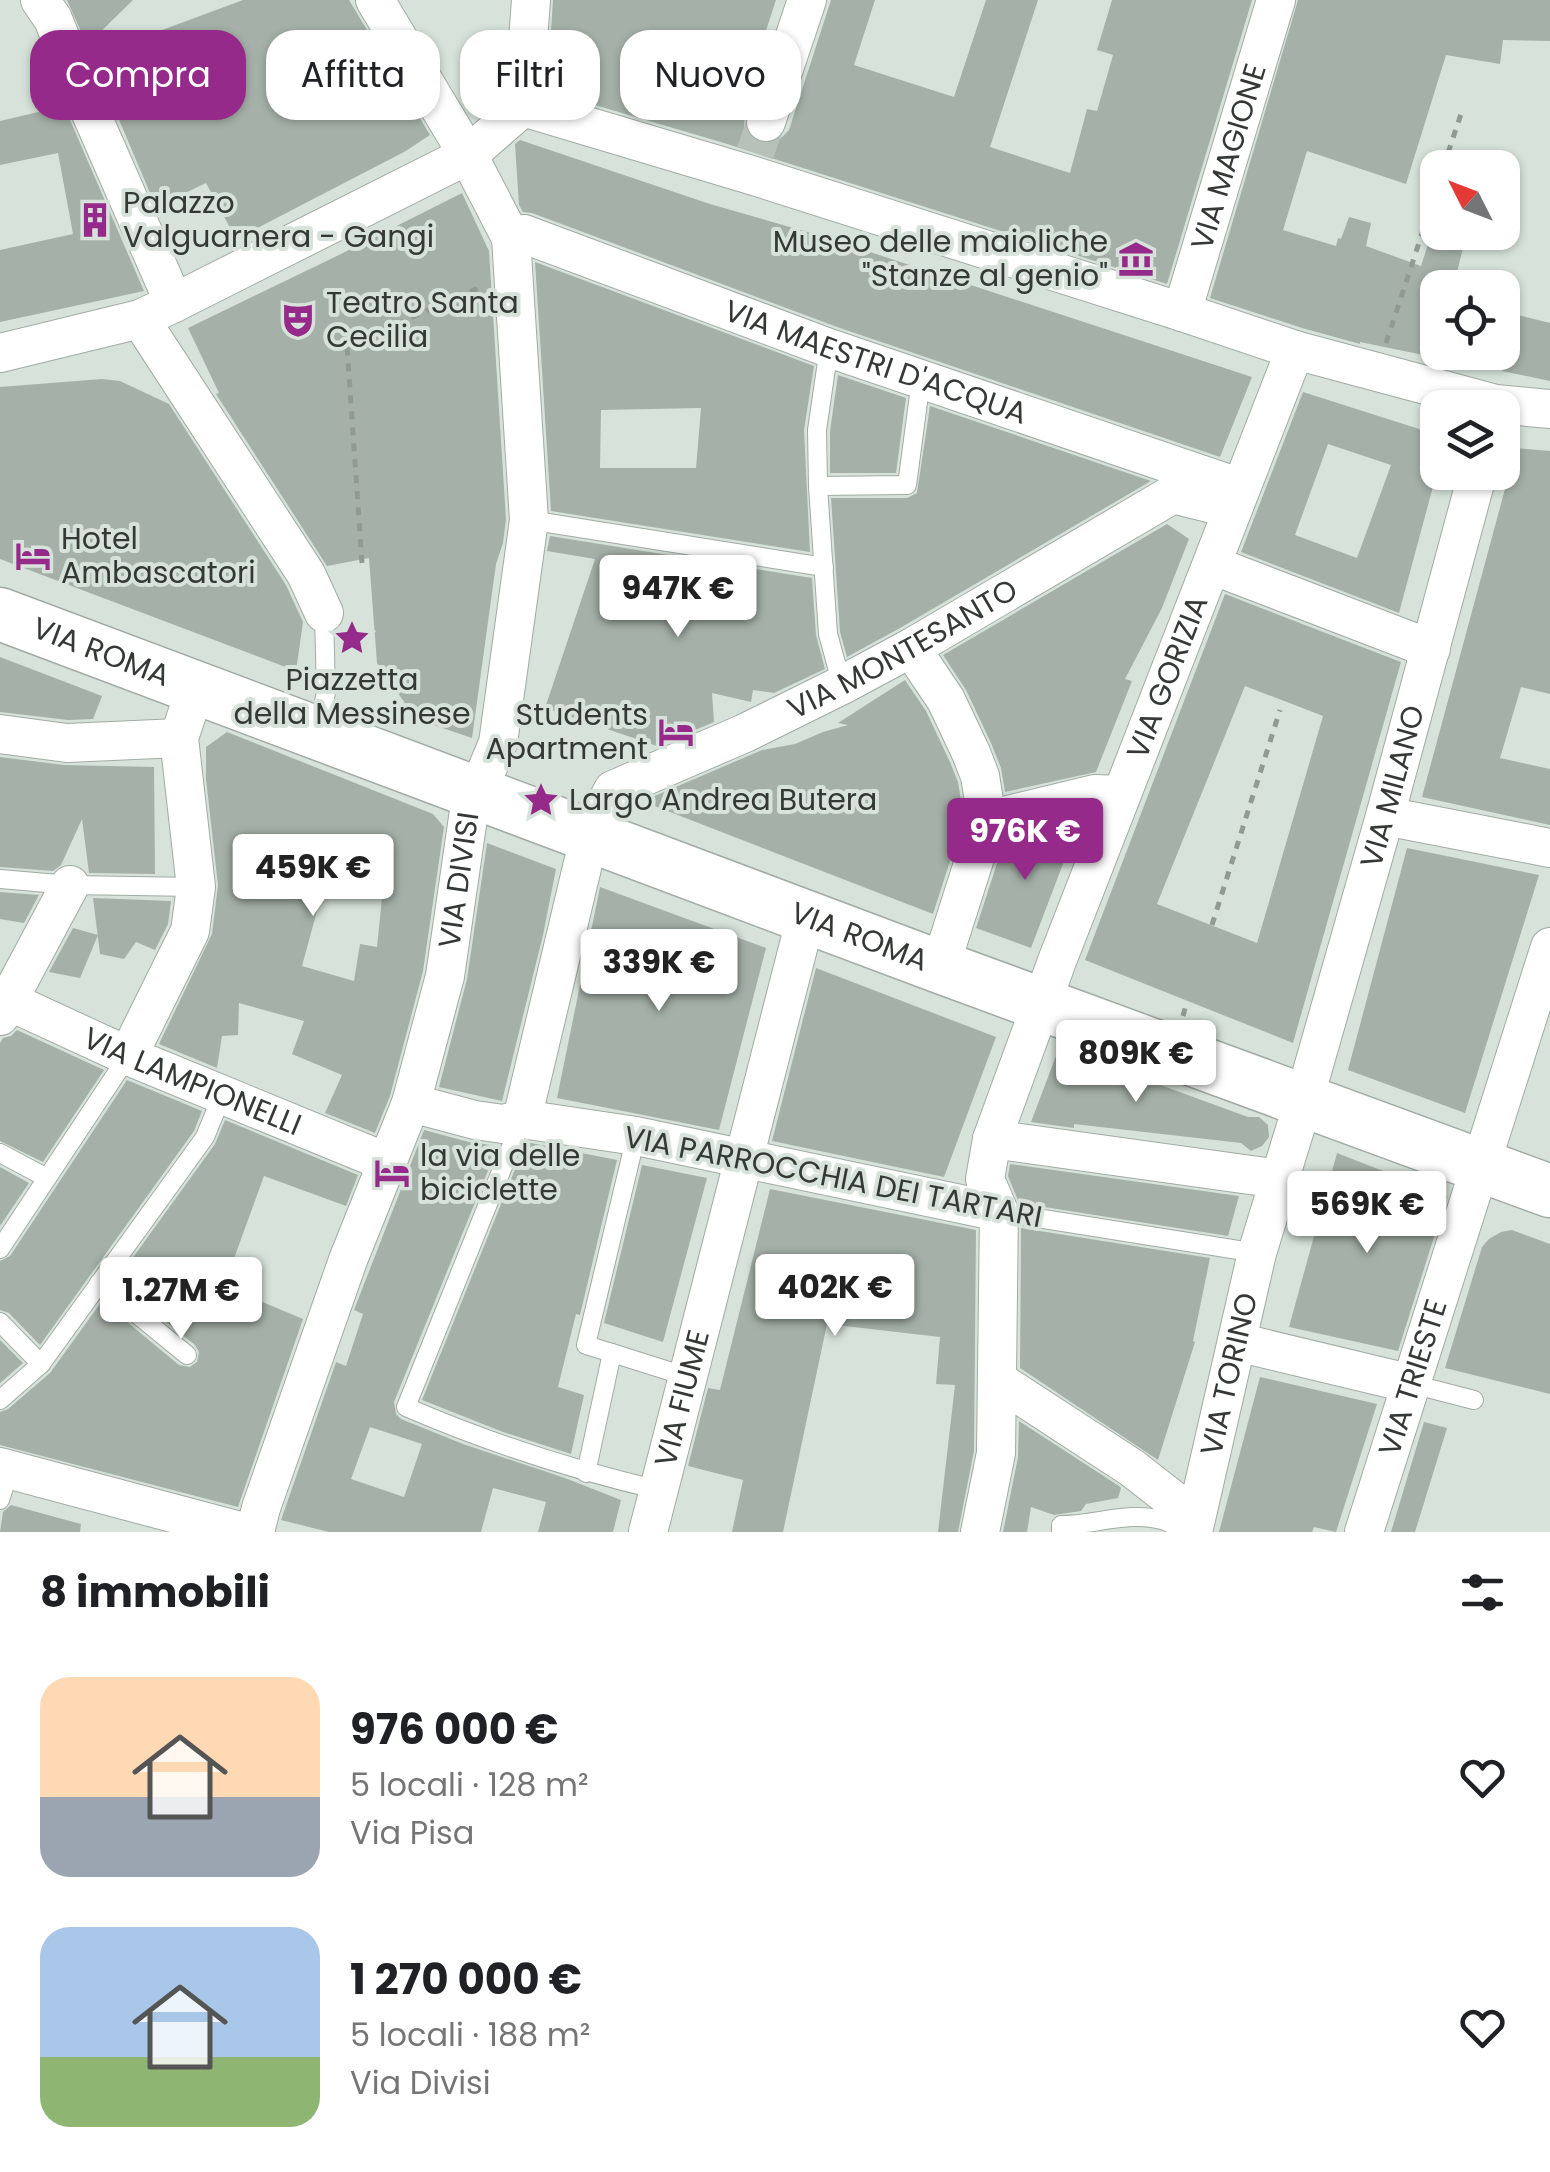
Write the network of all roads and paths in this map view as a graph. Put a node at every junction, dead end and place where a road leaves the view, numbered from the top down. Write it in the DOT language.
graph roads {
  1 [pos="40,0"];
  2 [pos="375,0"];
  3 [pos="531,0"];
  4 [pos="808,0"];
  5 [pos="1276,0"];
  6 [pos="529,30"];
  7 [pos="1462,112"];
  8 [pos="507,120"];
  9 [pos="597,120"];
  10 [pos="757,150"];
  11 [pos="1449,150"];
  12 [pos="468,154"];
  13 [pos="1420,240"];
  14 [pos="512,255"];
  15 [pos="174,304"];
  16 [pos="1182,312"];
  17 [pos="140,320"];
  18 [pos="829,348"];
  19 [pos="1295,350"];
  20 [pos="1384,351"];
  21 [pos="0,353"];
  22 [pos="922,380"];
  23 [pos="1439,390"];
  24 [pos="1520,407"];
  25 [pos="1550,408"];
  26 [pos="818,486"];
  27 [pos="1473,490"];
  28 [pos="1237,499"];
  29 [pos="529,520"];
  30 [pos="362,563"];
  31 [pos="1212,565"];
  32 [pos="824,567"];
  33 [pos="324,613"];
  34 [pos="0,614"];
  35 [pos="911,648"];
  36 [pos="1430,649"];
  37 [pos="842,685"];
  38 [pos="196,688"];
  39 [pos="1280,710"];
  40 [pos="317,732"];
  41 [pos="0,734"];
  42 [pos="178,738"];
  43 [pos="478,792"];
  44 [pos="1122,796"];
  45 [pos="1385,816"];
  46 [pos="987,820"];
  47 [pos="590,834"];
  48 [pos="1550,848"];
  49 [pos="0,879"];
  50 [pos="70,885"];
  51 [pos="196,887"];
  52 [pos="806,917"];
  53 [pos="1212,925"];
  54 [pos="1550,947"];
  55 [pos="940,967"];
  56 [pos="1041,1003"];
  57 [pos="3,1005"];
  58 [pos="128,1056"];
  59 [pos="223,1093"];
  60 [pos="1304,1100"];
  61 [pos="411,1103"];
  62 [pos="522,1119"];
  63 [pos="636,1136"];
  64 [pos="992,1139"];
  65 [pos="0,1154"];
  66 [pos="744,1159"];
  67 [pos="386,1162"];
  68 [pos="1481,1166"];
  69 [pos="48,1178"];
  70 [pos="1279,1179"];
  71 [pos="1550,1191"];
  72 [pos="999,1212"];
  73 [pos="0,1249"];
  74 [pos="1257,1253"];
  75 [pos="100,1283"];
  76 [pos="0,1322"];
  77 [pos="1237,1342"];
  78 [pos="612,1354"];
  79 [pos="186,1355"];
  80 [pos="41,1364"];
  81 [pos="688,1377"];
  82 [pos="997,1380"];
  83 [pos="1412,1384"];
  84 [pos="0,1400"];
  85 [pos="1474,1400"];
  86 [pos="586,1473"];
  87 [pos="3,1479"];
  88 [pos="659,1490"];
  89 [pos="1192,1527"];
  90 [pos="244,1532"];
  91 [pos="255,1532"];
  92 [pos="648,1532"];
  93 [pos="980,1532"];
  94 [pos="1061,1532"];
  95 [pos="1364,1532"];
  1 -- 15 [label="street"];
  2 -- 12 [label="street, VIA DIVISI"];
  3 -- 6 [label="street"];
  4 -- 10 [label="street"];
  5 -- 16 [label="street, VIA MAGIONE"];
  7 -- 11 [label="path"];
  8 -- 12 [label="street"];
  9 -- 10 [label="street"];
  10 -- 16 [label="street"];
  12 -- 14 [label="street, VIA DIVISI"];
  12 -- 15 [label="street"];
  13 -- 20 [label="path"];
  14 -- 18 [label="street, VIA MAESTRI D'ACQUA"];
  14 -- 29 [label="street, VIA DIVISI"];
  14 -- 30 [label="path"];
  15 -- 17 [label="street"];
  16 -- 19 [label="street"];
  17 -- 21 [label="street"];
  17 -- 33 [label="street"];
  18 -- 22 [label="street, VIA MAESTRI D'ACQUA"];
  18 -- 26 [label="lane"];
  19 -- 23 [label="street"];
  19 -- 28 [label="street, VIA GORIZIA"];
  22 -- 26 [label="lane"];
  22 -- 28 [label="street, VIA MAESTRI D'ACQUA"];
  24 -- 25 [label="street"];
  26 -- 32 [label="lane"];
  27 -- 36 [label="street, VIA MILANO"];
  28 -- 31 [label="street, VIA GORIZIA"];
  28 -- 35 [label="street, VIA MONTESANTO"];
  29 -- 32 [label="lane"];
  29 -- 43 [label="street, VIA DIVISI"];
  31 -- 36 [label="street"];
  31 -- 44 [label="street, VIA GORIZIA"];
  32 -- 37 [label="lane"];
  33 -- 40 [label="lane"];
  34 -- 38 [label="street, VIA ROMA"];
  35 -- 37 [label="street, VIA MONTESANTO"];
  35 -- 46 [label="street"];
  36 -- 45 [label="street, VIA MILANO"];
  37 -- 47 [label="street, VIA MONTESANTO"];
  38 -- 40 [label="street, VIA ROMA"];
  38 -- 42 [label="street"];
  39 -- 53 [label="path"];
  40 -- 43 [label="street, VIA ROMA"];
  41 -- 42 [label="street"];
  42 -- 51 [label="street"];
  43 -- 47 [label="street, VIA ROMA"];
  43 -- 61 [label="street, VIA DIVISI"];
  44 -- 46 [label="street"];
  44 -- 56 [label="street, VIA GORIZIA"];
  45 -- 48 [label="street"];
  45 -- 60 [label="street, VIA MILANO"];
  46 -- 55 [label="street"];
  47 -- 52 [label="street, VIA ROMA"];
  47 -- 62 [label="street, VIA MONTESANTO"];
  49 -- 50 [label="lane"];
  50 -- 51 [label="lane"];
  50 -- 57 [label="street"];
  51 -- 58 [label="street"];
  52 -- 55 [label="street, VIA ROMA"];
  52 -- 66 [label="street, VIA FIUME"];
  54 -- 68 [label="street, VIA TRIESTE"];
  55 -- 56 [label="street, VIA ROMA"];
  56 -- 60 [label="street, VIA ROMA"];
  56 -- 64 [label="street, VIA GORIZIA"];
  57 -- 58 [label="street, VIA LAMPIONELLI"];
  58 -- 59 [label="street, VIA LAMPIONELLI"];
  58 -- 69 [label="lane"];
  59 -- 67 [label="street, VIA LAMPIONELLI"];
  59 -- 75 [label="lane"];
  60 -- 68 [label="street, VIA ROMA"];
  60 -- 70 [label="street, VIA TORINO"];
  61 -- 62 [label="street, VIA PARROCCHIA DEI TARTARI"];
  61 -- 67 [label="street, VIA DIVISI"];
  62 -- 63 [label="street, VIA PARROCCHIA DEI TARTARI"];
  62 -- 86 [label="lane"];
  63 -- 66 [label="street, VIA PARROCCHIA DEI TARTARI"];
  63 -- 78 [label="lane"];
  64 -- 70 [label="street"];
  64 -- 72 [label="street, VIA GORIZIA"];
  65 -- 69 [label="lane"];
  66 -- 72 [label="street, VIA PARROCCHIA DEI TARTARI"];
  66 -- 81 [label="street, VIA FIUME"];
  67 -- 91 [label="street, VIA DIVISI"];
  68 -- 71 [label="street, VIA ROMA"];
  68 -- 83 [label="street, VIA TRIESTE"];
  69 -- 73 [label="lane"];
  70 -- 74 [label="street, VIA TORINO"];
  72 -- 74 [label="lane, VIA PARROCCHIA DEI TARTARI"];
  72 -- 82 [label="street, VIA GORIZIA"];
  74 -- 77 [label="street, VIA TORINO"];
  75 -- 79 [label="lane"];
  75 -- 80 [label="lane"];
  76 -- 80 [label="lane"];
  77 -- 83 [label="street"];
  77 -- 89 [label="street, VIA TORINO"];
  78 -- 81 [label="lane"];
  78 -- 86 [label="lane"];
  80 -- 84 [label="lane"];
  81 -- 88 [label="street, VIA FIUME"];
  82 -- 89 [label="street"];
  82 -- 93 [label="street, VIA GORIZIA"];
  83 -- 85 [label="lane"];
  83 -- 95 [label="street, VIA TRIESTE"];
  86 -- 88 [label="lane"];
  87 -- 90 [label="street"];
  88 -- 92 [label="street, VIA FIUME"];
  89 -- 94 [label="lane"];
}
